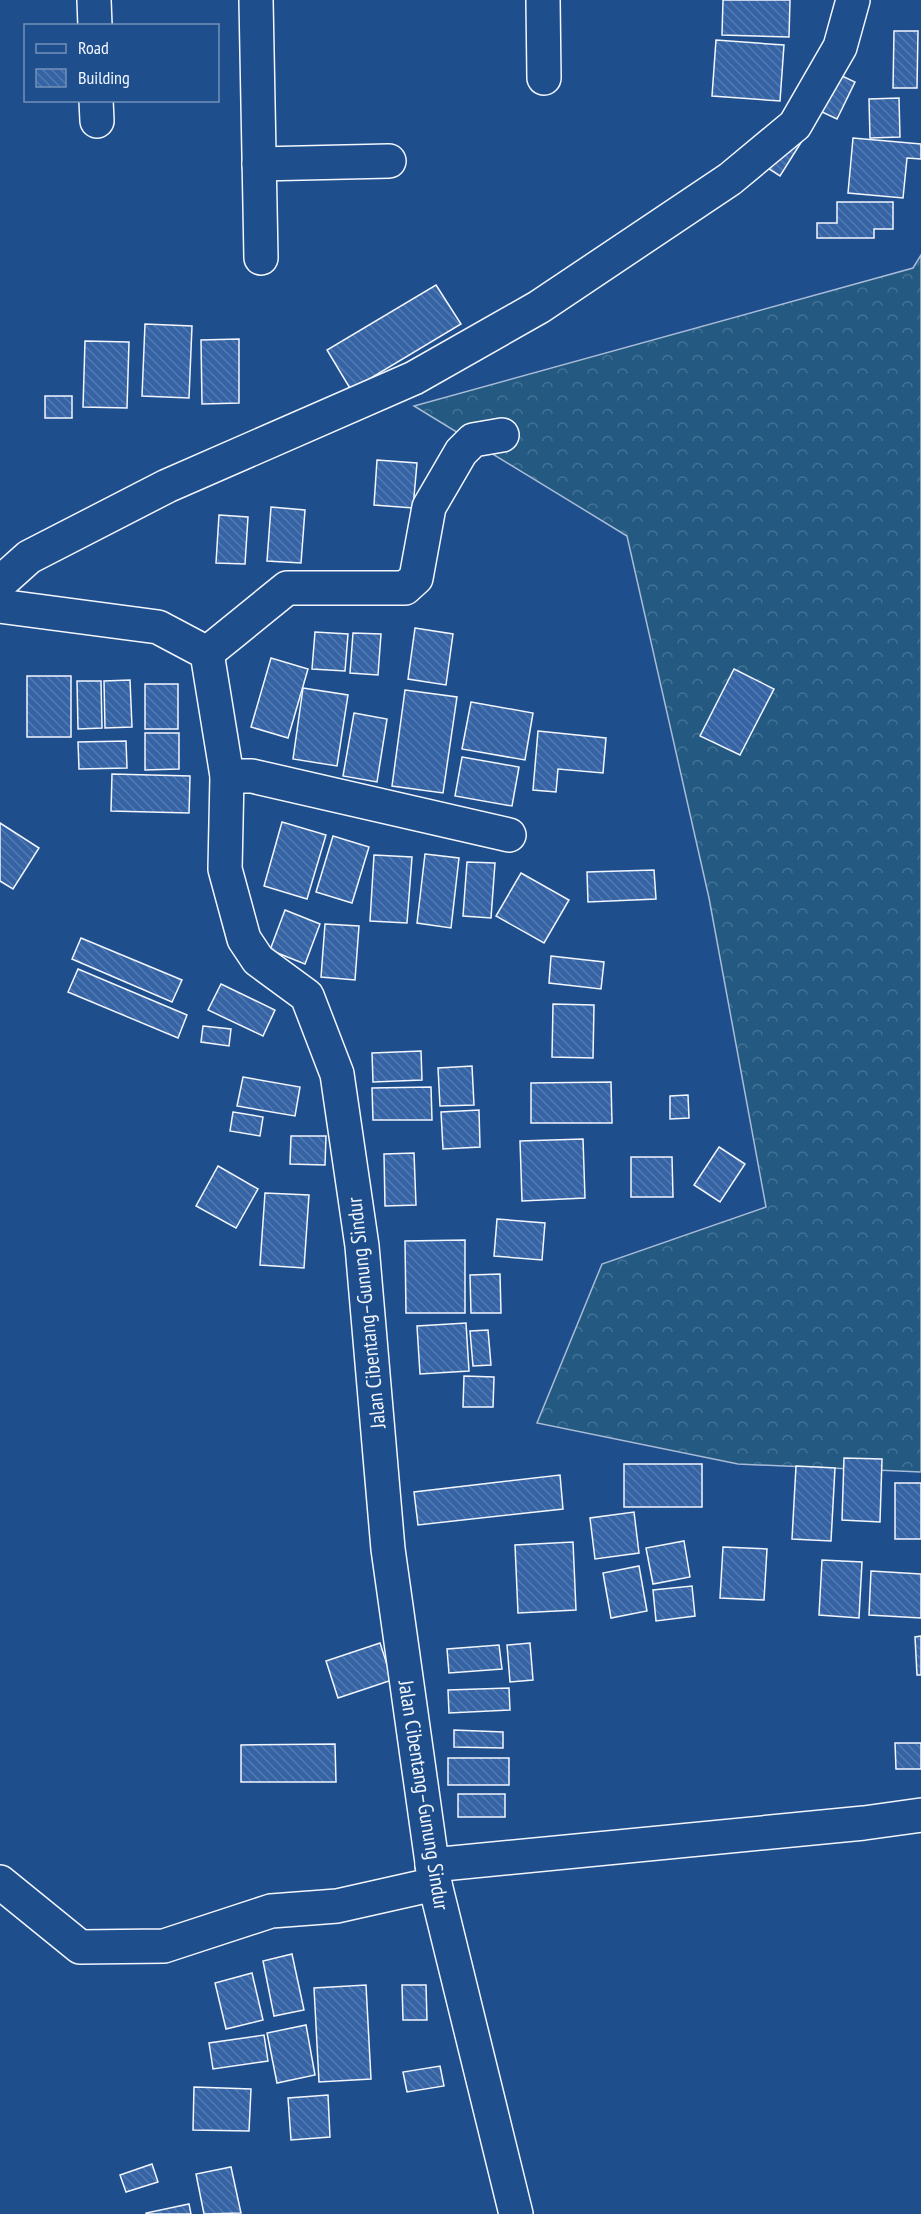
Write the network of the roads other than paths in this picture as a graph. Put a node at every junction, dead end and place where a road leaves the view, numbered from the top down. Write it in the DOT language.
graph roads {
  1 [pos="94,0"];
  2 [pos="256,0"];
  3 [pos="282,0"];
  4 [pos="543,0"];
  5 [pos="853,0"];
  6 [pos="95,24"];
  7 [pos="544,78"];
  8 [pos="389,161"];
  9 [pos="259,164"];
  10 [pos="261,258"];
  11 [pos="502,435"];
  12 [pos="0,583"];
  13 [pos="0,606"];
  14 [pos="207,653"];
  15 [pos="227,776"];
  16 [pos="509,835"];
  17 [pos="921,1815"];
  18 [pos="433,1875"];
  19 [pos="0,1882"];
  20 [pos="516,2214"];
  1 -- 6 [label="street"];
  2 -- 3 [label="street"];
  2 -- 9 [label="street"];
  4 -- 7 [label="street"];
  5 -- 12 [label="street"];
  8 -- 9 [label="street"];
  9 -- 10 [label="street"];
  11 -- 14 [label="street"];
  13 -- 14 [label="street"];
  14 -- 15 [label="street, Jalan Cibentang–Gunung Sindur"];
  15 -- 16 [label="street"];
  15 -- 18 [label="street, Jalan Cibentang–Gunung Sindur"];
  17 -- 18 [label="street"];
  18 -- 19 [label="street"];
  18 -- 20 [label="street, Jalan Cibentang–Gunung Sindur"];
}
